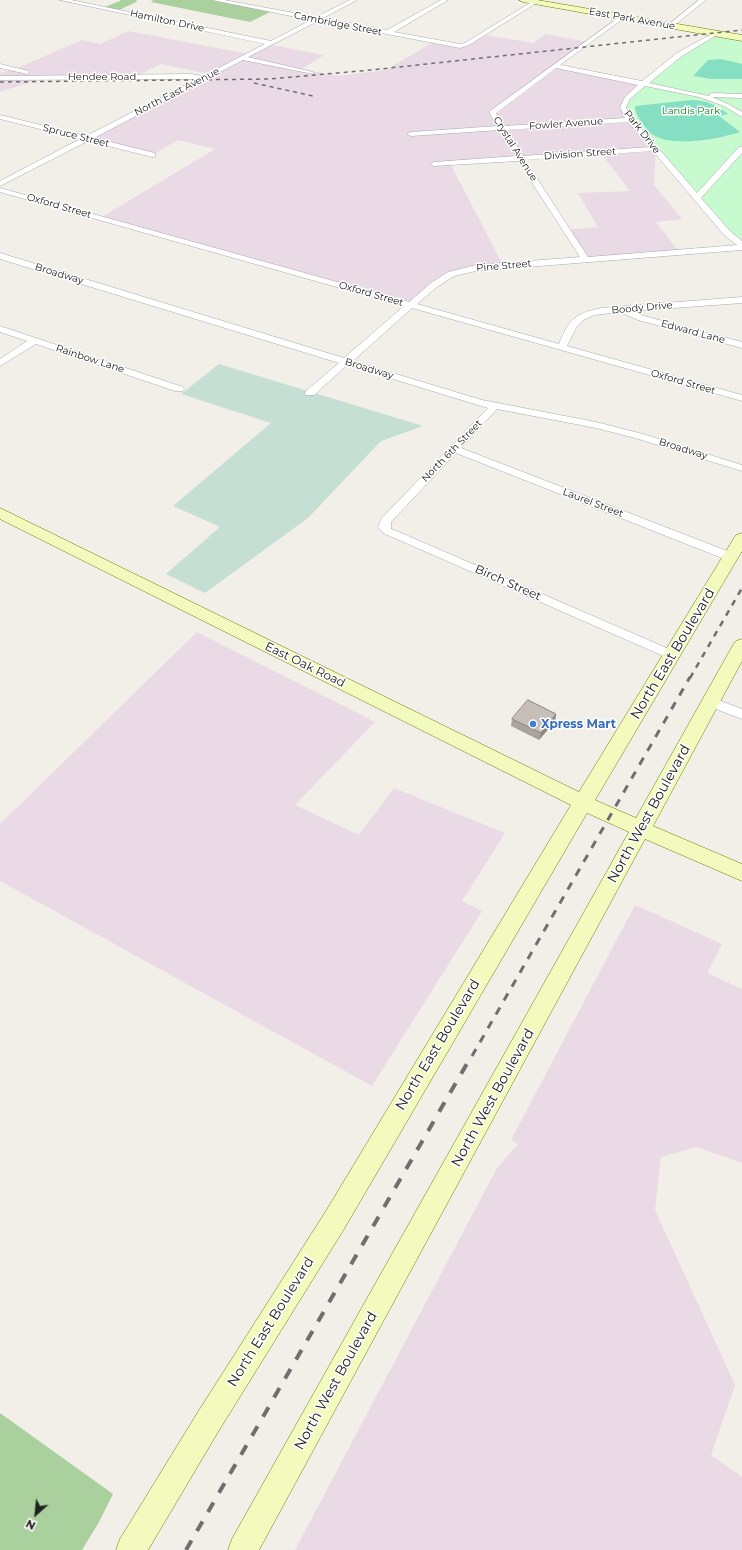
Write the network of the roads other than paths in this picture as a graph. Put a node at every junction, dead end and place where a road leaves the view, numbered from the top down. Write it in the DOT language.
graph roads {
  1 [pos="63,0"];
  2 [pos="215,0"];
  3 [pos="354,0"];
  4 [pos="445,0"];
  5 [pos="523,0"];
  6 [pos="703,0"];
  7 [pos="534,2"];
  8 [pos="622,17"];
  9 [pos="317,19"];
  10 [pos="670,26"];
  11 [pos="387,33"];
  12 [pos="715,34"];
  13 [pos="742,38"];
  14 [pos="272,43"];
  15 [pos="242,58"];
  16 [pos="0,66"];
  17 [pos="554,66"];
  18 [pos="311,73"];
  19 [pos="41,77"];
  20 [pos="0,78"];
  21 [pos="204,78"];
  22 [pos="643,84"];
  23 [pos="694,93"];
  24 [pos="742,96"];
  25 [pos="742,100"];
  26 [pos="740,114"];
  27 [pos="0,117"];
  28 [pos="631,120"];
  29 [pos="502,128"];
  30 [pos="411,134"];
  31 [pos="88,139"];
  32 [pos="655,149"];
  33 [pos="742,149"];
  34 [pos="152,155"];
  35 [pos="520,158"];
  36 [pos="434,164"];
  37 [pos="0,184"];
  38 [pos="0,190"];
  39 [pos="697,198"];
  40 [pos="742,246"];
  41 [pos="0,256"];
  42 [pos="586,260"];
  43 [pos="742,300"];
  44 [pos="411,306"];
  45 [pos="622,310"];
  46 [pos="0,330"];
  47 [pos="34,341"];
  48 [pos="742,345"];
  49 [pos="562,348"];
  50 [pos="346,362"];
  51 [pos="0,363"];
  52 [pos="179,389"];
  53 [pos="310,393"];
  54 [pos="742,398"];
  55 [pos="495,406"];
  56 [pos="454,449"];
  57 [pos="742,468"];
  58 [pos="410,495"];
  59 [pos="0,513"];
  60 [pos="736,547"];
  61 [pos="742,645"];
  62 [pos="672,655"];
  63 [pos="710,702"];
  64 [pos="742,714"];
  65 [pos="584,802"];
  66 [pos="641,829"];
  67 [pos="742,873"];
  68 [pos="131,1550"];
  69 [pos="243,1550"];
  1 -- 14 [label="street, Hamilton Drive"];
  2 -- 9 [label="street, Cambridge Street"];
  3 -- 9 [label="street, North East Avenue"];
  4 -- 11 [label="street"];
  5 -- 7 [label="main road, East Park Avenue"];
  6 -- 10 [label="street"];
  7 -- 8 [label="main road, East Park Avenue"];
  7 -- 11 [label="street, Cambridge Street"];
  8 -- 10 [label="main road, East Park Avenue"];
  8 -- 17 [label="street, Crystal Avenue"];
  9 -- 11 [label="street, Cambridge Street"];
  9 -- 14 [label="street, North East Avenue"];
  10 -- 12 [label="main road, East Park Avenue"];
  12 -- 13 [label="main road, East Park Avenue"];
  12 -- 22 [label="street, Park Drive"];
  14 -- 15 [label="street, North East Avenue"];
  15 -- 18 [label="street"];
  15 -- 21 [label="street, North East Avenue"];
  16 -- 19 [label="street"];
  17 -- 22 [label="street"];
  17 -- 29 [label="street, Crystal Avenue"];
  19 -- 20 [label="street, Hendee Road"];
  19 -- 21 [label="street, Hendee Road"];
  21 -- 31 [label="street, North East Avenue"];
  22 -- 23 [label="street"];
  22 -- 28 [label="street, Park Drive"];
  23 -- 24 [label="street"];
  23 -- 26 [label="street"];
  25 -- 26 [label="street"];
  27 -- 31 [label="street, Spruce Street"];
  28 -- 29 [label="street, Fowler Avenue"];
  28 -- 32 [label="street, Park Drive"];
  29 -- 30 [label="street, Fowler Avenue"];
  29 -- 35 [label="street, Crystal Avenue"];
  31 -- 34 [label="street, Spruce Street"];
  31 -- 37 [label="street, North East Avenue"];
  32 -- 35 [label="street, Division Street"];
  32 -- 39 [label="street, Park Drive"];
  33 -- 39 [label="street"];
  35 -- 36 [label="street, Division Street"];
  35 -- 42 [label="street, Crystal Avenue"];
  38 -- 44 [label="street, Oxford Street"];
  39 -- 40 [label="street, Park Drive"];
  40 -- 42 [label="street, Pine Street"];
  41 -- 50 [label="street, Broadway"];
  42 -- 44 [label="street, Pine Street"];
  43 -- 45 [label="street, Boody Drive"];
  44 -- 49 [label="street, Oxford Street"];
  44 -- 50 [label="street, Pine Street"];
  45 -- 48 [label="street, Edward Lane"];
  45 -- 49 [label="street, Boody Drive"];
  46 -- 47 [label="street, Rainbow Lane"];
  47 -- 51 [label="street"];
  47 -- 52 [label="street, Rainbow Lane"];
  49 -- 54 [label="street, Oxford Street"];
  50 -- 53 [label="street, Pine Street"];
  50 -- 55 [label="street, Broadway"];
  55 -- 56 [label="street, North 6th Street"];
  55 -- 57 [label="street, Broadway"];
  56 -- 58 [label="street, North 6th Street"];
  56 -- 60 [label="street, Laurel Street"];
  58 -- 62 [label="street, Birch Street"];
  59 -- 65 [label="main road, East Oak Road"];
  60 -- 62 [label="main road, North East Boulevard"];
  61 -- 63 [label="main road, North West Boulevard"];
  62 -- 65 [label="main road, North East Boulevard"];
  63 -- 64 [label="street"];
  63 -- 66 [label="main road, North West Boulevard"];
  65 -- 66 [label="main road, East Oak Road"];
  65 -- 68 [label="main road, North East Boulevard"];
  66 -- 67 [label="main road, East Oak Road"];
  66 -- 69 [label="main road, North West Boulevard"];
}
